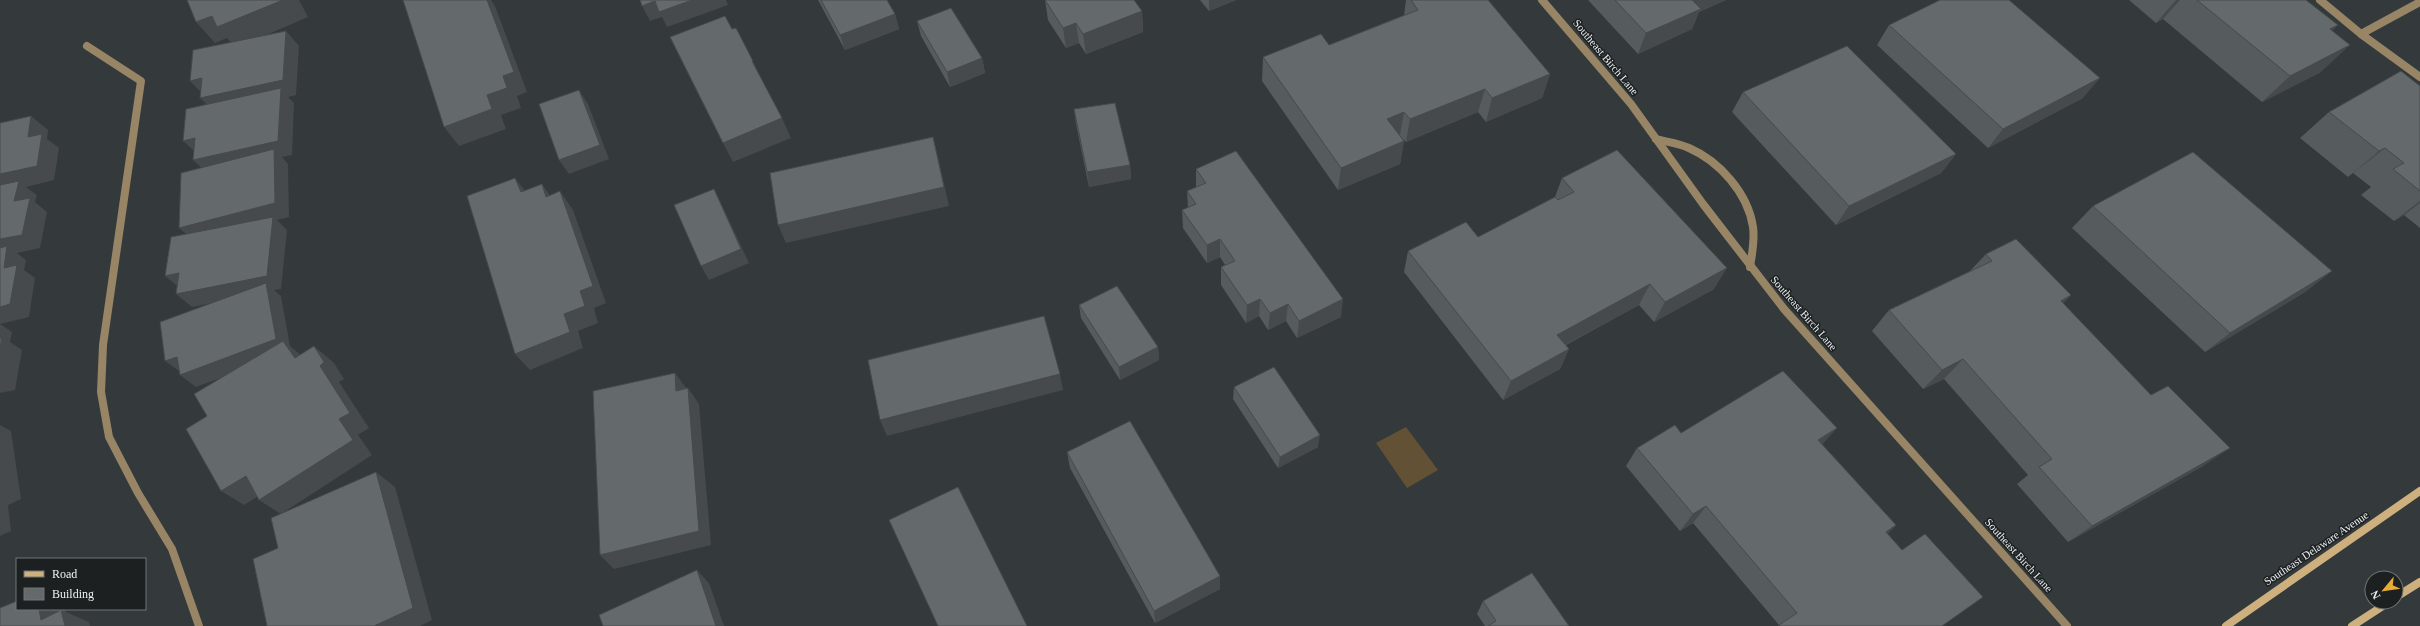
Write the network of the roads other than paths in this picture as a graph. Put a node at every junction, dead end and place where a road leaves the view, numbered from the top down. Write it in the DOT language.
graph roads {
  1 [pos="1542,0"];
  2 [pos="2320,0"];
  3 [pos="2420,2"];
  4 [pos="2361,34"];
  5 [pos="87,46"];
  6 [pos="2420,77"];
  7 [pos="1656,138"];
  8 [pos="1750,267"];
  9 [pos="2420,491"];
  10 [pos="2420,582"];
  11 [pos="2404,592"];
  12 [pos="2377,610"];
  13 [pos="199,626"];
  14 [pos="2067,626"];
  15 [pos="2226,626"];
  16 [pos="2352,626"];
  1 -- 7 [label="street, Southeast Birch Lane"];
  2 -- 4 [label="street"];
  3 -- 4 [label="street"];
  4 -- 6 [label="street"];
  5 -- 13 [label="street"];
  7 -- 8 [label="street, Southeast Birch Lane"];
  7 -- 8 [label="street"];
  8 -- 14 [label="street, Southeast Birch Lane"];
  9 -- 15 [label="main road, Southeast Delaware Avenue"];
  10 -- 11 [label="main road"];
  12 -- 16 [label="main road"];
}
